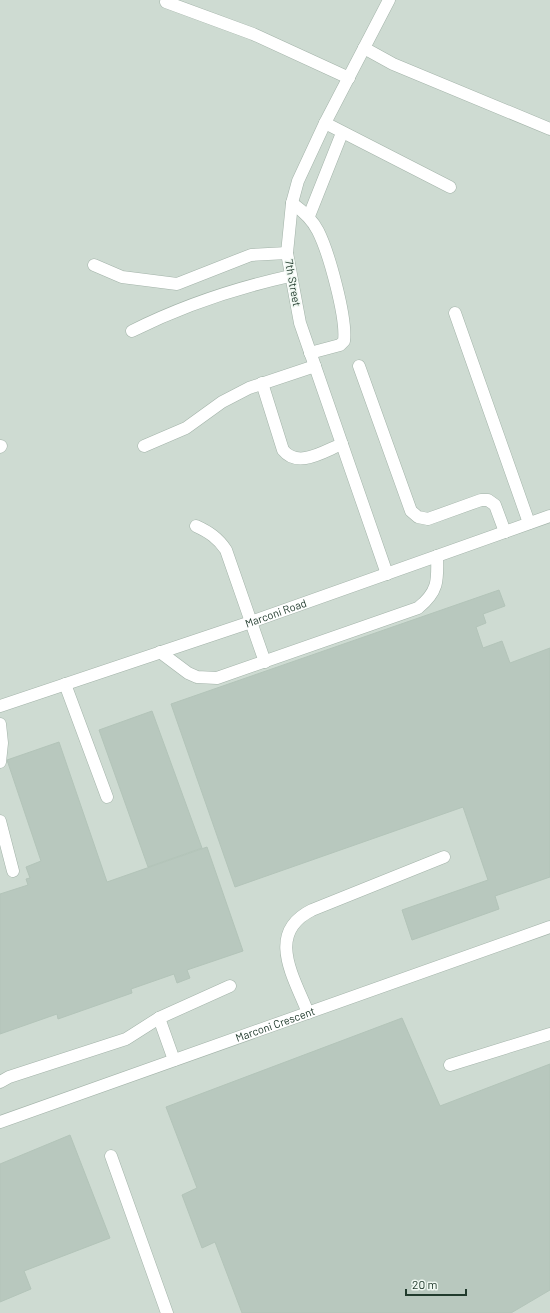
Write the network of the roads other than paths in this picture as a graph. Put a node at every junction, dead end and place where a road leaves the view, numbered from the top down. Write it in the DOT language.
graph roads {
  1 [pos="389,0"];
  2 [pos="166,2"];
  3 [pos="364,48"];
  4 [pos="348,78"];
  5 [pos="325,123"];
  6 [pos="550,129"];
  7 [pos="342,133"];
  8 [pos="450,188"];
  9 [pos="292,203"];
  10 [pos="309,216"];
  11 [pos="287,253"];
  12 [pos="94,264"];
  13 [pos="290,276"];
  14 [pos="455,313"];
  15 [pos="132,331"];
  16 [pos="310,353"];
  17 [pos="315,366"];
  18 [pos="359,366"];
  19 [pos="262,384"];
  20 [pos="342,444"];
  21 [pos="144,446"];
  22 [pos="550,516"];
  23 [pos="529,523"];
  24 [pos="196,526"];
  25 [pos="505,532"];
  26 [pos="437,556"];
  27 [pos="387,574"];
  28 [pos="251,622"];
  29 [pos="160,652"];
  30 [pos="264,662"];
  31 [pos="65,684"];
  32 [pos="0,706"];
  33 [pos="0,724"];
  34 [pos="0,762"];
  35 [pos="107,797"];
  36 [pos="0,821"];
  37 [pos="444,857"];
  38 [pos="13,871"];
  39 [pos="550,927"];
  40 [pos="230,986"];
  41 [pos="308,1013"];
  42 [pos="159,1018"];
  43 [pos="550,1034"];
  44 [pos="174,1060"];
  45 [pos="450,1065"];
  46 [pos="0,1082"];
  47 [pos="0,1119"];
  48 [pos="111,1156"];
  49 [pos="168,1313"];
  1 -- 3 [label="street, 7th Street"];
  2 -- 4 [label="street"];
  3 -- 4 [label="street, 7th Street"];
  3 -- 6 [label="street"];
  4 -- 5 [label="street, 7th Street"];
  5 -- 7 [label="street"];
  5 -- 9 [label="street, 7th Street"];
  7 -- 8 [label="street"];
  7 -- 10 [label="street"];
  9 -- 10 [label="street"];
  9 -- 11 [label="street, 7th Street"];
  10 -- 16 [label="street"];
  11 -- 12 [label="street"];
  11 -- 13 [label="street, 7th Street"];
  13 -- 15 [label="street"];
  13 -- 16 [label="street, 7th Street"];
  14 -- 23 [label="street"];
  16 -- 17 [label="street, 7th Street"];
  17 -- 19 [label="street"];
  17 -- 20 [label="street, 7th Street"];
  18 -- 25 [label="street"];
  19 -- 20 [label="street"];
  19 -- 21 [label="street"];
  20 -- 27 [label="street, 7th Street"];
  22 -- 23 [label="street, Marconi Road"];
  23 -- 25 [label="street, Marconi Road"];
  24 -- 28 [label="street"];
  25 -- 26 [label="street, Marconi Road"];
  26 -- 27 [label="street, Marconi Road"];
  26 -- 30 [label="street"];
  27 -- 28 [label="street, Marconi Road"];
  28 -- 29 [label="street, Marconi Road"];
  28 -- 30 [label="street"];
  29 -- 30 [label="street"];
  29 -- 31 [label="street, Marconi Road"];
  31 -- 32 [label="street, Marconi Road"];
  31 -- 35 [label="street"];
  33 -- 34 [label="street"];
  36 -- 38 [label="street"];
  37 -- 41 [label="street"];
  39 -- 41 [label="street, Marconi Crescent"];
  40 -- 42 [label="street"];
  41 -- 44 [label="street, Marconi Crescent"];
  42 -- 44 [label="street"];
  42 -- 46 [label="street"];
  43 -- 45 [label="street"];
  44 -- 47 [label="street, Marconi Crescent"];
  48 -- 49 [label="street"];
}
